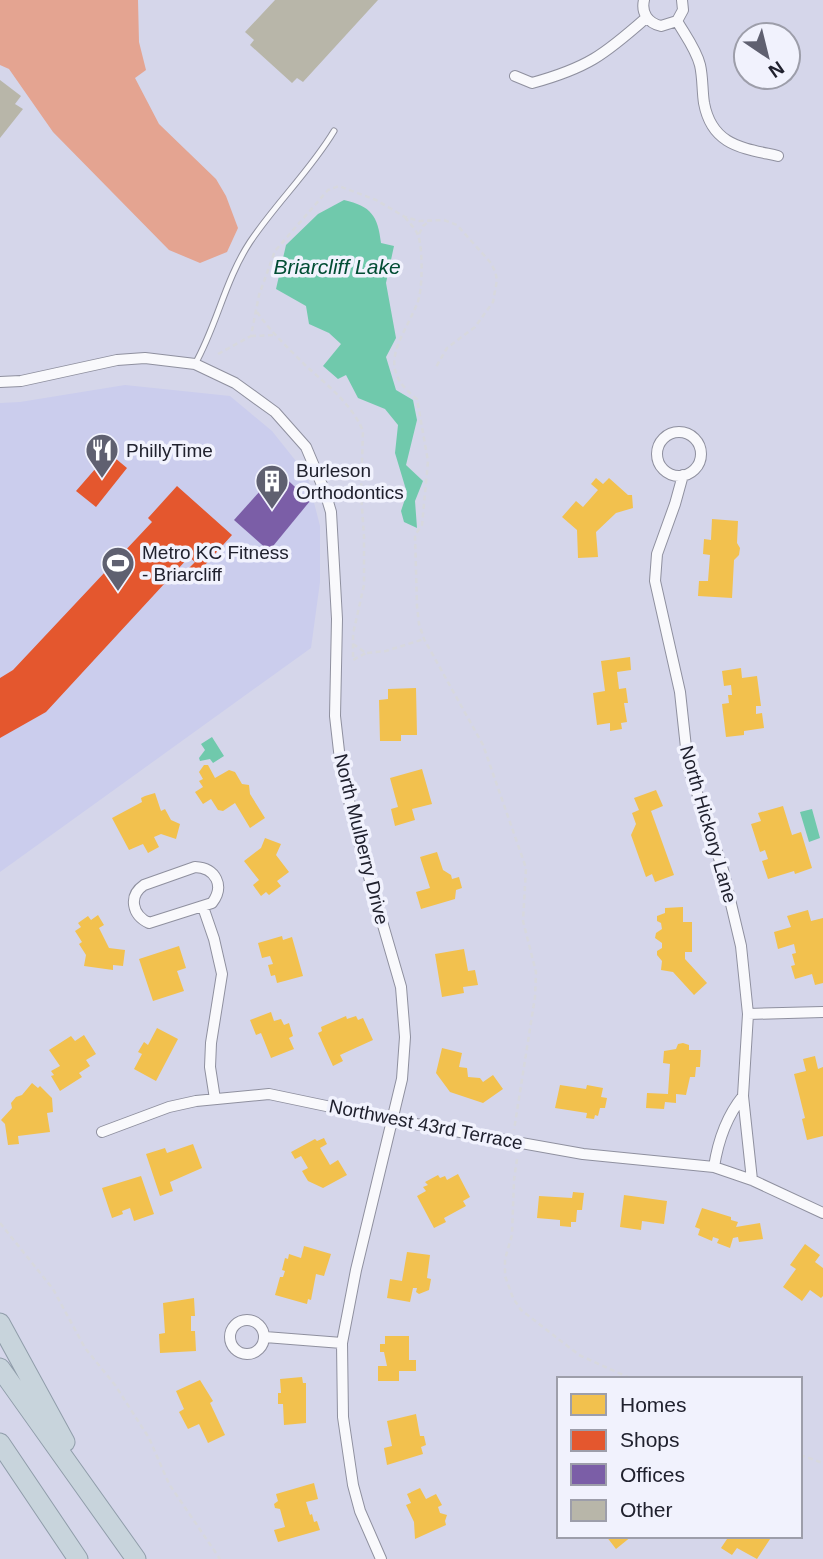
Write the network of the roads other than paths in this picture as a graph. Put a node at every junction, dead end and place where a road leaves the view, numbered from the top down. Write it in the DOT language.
graph roads {
  1 [pos="644,0"];
  2 [pos="682,0"];
  3 [pos="646,18"];
  4 [pos="677,21"];
  5 [pos="514,76"];
  6 [pos="334,131"];
  7 [pos="778,156"];
  8 [pos="195,364"];
  9 [pos="0,382"];
  10 [pos="683,475"];
  11 [pos="203,908"];
  12 [pos="823,1012"];
  13 [pos="748,1014"];
  14 [pos="743,1096"];
  15 [pos="215,1099"];
  16 [pos="393,1120"];
  17 [pos="102,1132"];
  18 [pos="714,1167"];
  19 [pos="752,1180"];
  20 [pos="823,1213"];
  21 [pos="0,1323"];
  22 [pos="265,1337"];
  23 [pos="342,1343"];
  24 [pos="0,1368"];
  25 [pos="0,1443"];
  26 [pos="0,1459"];
  27 [pos="96,1501"];
  28 [pos="43,1506"];
  29 [pos="78,1559"];
  30 [pos="136,1559"];
  31 [pos="381,1559"];
  1 -- 3 [label="street"];
  2 -- 4 [label="street"];
  3 -- 4 [label="street"];
  3 -- 5 [label="street"];
  4 -- 7 [label="street"];
  6 -- 8 [label="lane"];
  8 -- 9 [label="street, North Mulberry Drive"];
  8 -- 16 [label="street, North Mulberry Drive"];
  10 -- 10 [label="street, North Hickory Lane"];
  10 -- 13 [label="street, North Hickory Lane"];
  11 -- 11 [label="street"];
  11 -- 15 [label="street"];
  12 -- 13 [label="street"];
  13 -- 14 [label="street, North Hickory Lane"];
  14 -- 18 [label="street, North Hickory Lane"];
  14 -- 19 [label="street, North Hickory Lane"];
  15 -- 16 [label="street, Northwest 43rd Terrace"];
  15 -- 17 [label="street, Northwest 43rd Terrace"];
  16 -- 18 [label="street, Northwest 43rd Terrace"];
  16 -- 23 [label="street, North Mulberry Drive"];
  18 -- 19 [label="street, Northwest 43rd Terrace"];
  19 -- 20 [label="street"];
  21 -- 27 [label="highway"];
  22 -- 23 [label="street"];
  23 -- 31 [label="street, North Mulberry Drive"];
  24 -- 27 [label="highway"];
  25 -- 28 [label="highway"];
  26 -- 28 [label="highway"];
  27 -- 30 [label="highway"];
  28 -- 29 [label="highway"];
}
